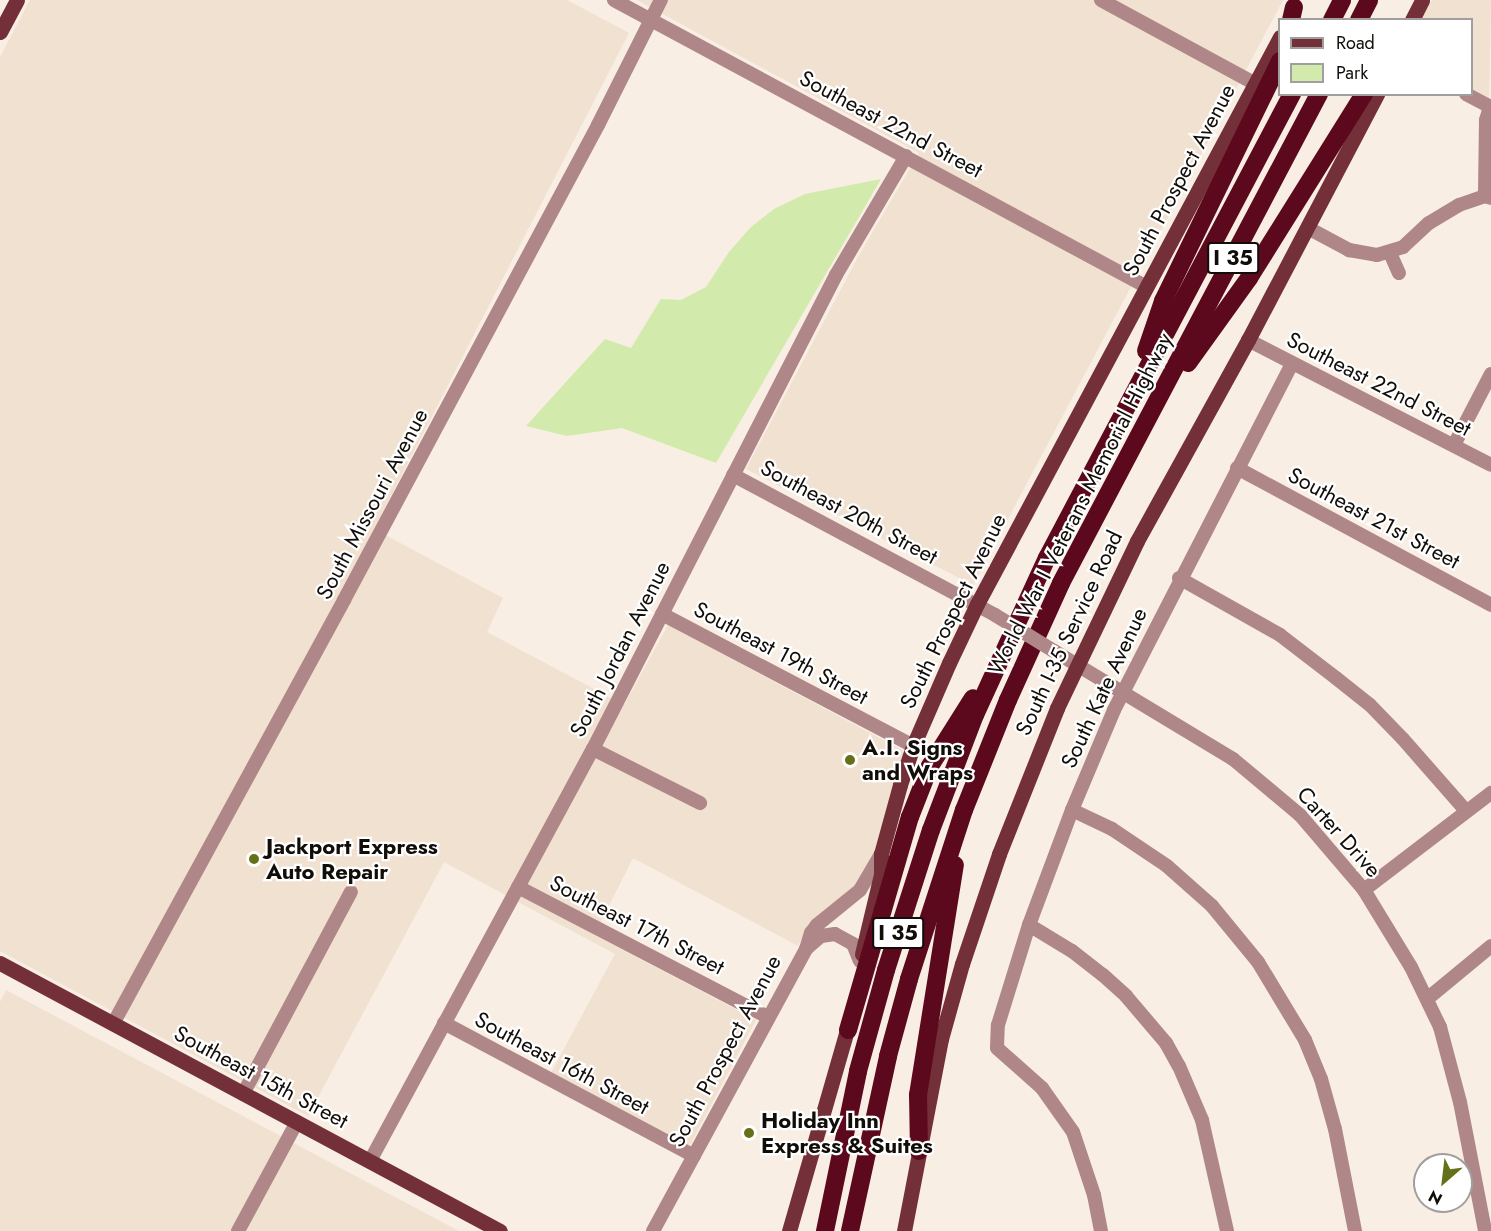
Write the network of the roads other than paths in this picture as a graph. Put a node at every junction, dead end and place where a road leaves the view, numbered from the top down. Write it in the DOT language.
graph roads {
  1 [pos="17,0"];
  2 [pos="614,0"];
  3 [pos="662,0"];
  4 [pos="1101,0"];
  5 [pos="1342,0"];
  6 [pos="1369,0"];
  7 [pos="1422,0"];
  8 [pos="1333,18"];
  9 [pos="1360,18"];
  10 [pos="1413,18"];
  11 [pos="651,20"];
  12 [pos="0,32"];
  13 [pos="1278,41"];
  14 [pos="1278,66"];
  15 [pos="1256,84"];
  16 [pos="1291,96"];
  17 [pos="1318,96"];
  18 [pos="1363,96"];
  19 [pos="1376,96"];
  20 [pos="1470,96"];
  21 [pos="906,156"];
  22 [pos="1488,197"];
  23 [pos="1308,228"];
  24 [pos="1390,253"];
  25 [pos="1399,273"];
  26 [pos="1147,287"];
  27 [pos="1248,340"];
  28 [pos="1292,363"];
  29 [pos="1491,374"];
  30 [pos="1126,406"];
  31 [pos="1147,421"];
  32 [pos="1454,445"];
  33 [pos="1491,465"];
  34 [pos="1236,468"];
  35 [pos="733,475"];
  36 [pos="1179,578"];
  37 [pos="977,604"];
  38 [pos="1491,605"];
  39 [pos="662,614"];
  40 [pos="1006,645"];
  41 [pos="1076,664"];
  42 [pos="1122,693"];
  43 [pos="913,746"];
  44 [pos="592,749"];
  45 [pos="1491,794"];
  46 [pos="700,803"];
  47 [pos="964,810"];
  48 [pos="1072,810"];
  49 [pos="1466,811"];
  50 [pos="881,854"];
  51 [pos="518,887"];
  52 [pos="1364,890"];
  53 [pos="351,892"];
  54 [pos="1029,925"];
  55 [pos="1491,946"];
  56 [pos="806,950"];
  57 [pos="860,961"];
  58 [pos="0,964"];
  59 [pos="1427,999"];
  60 [pos="768,1017"];
  61 [pos="444,1023"];
  62 [pos="113,1024"];
  63 [pos="848,1030"];
  64 [pos="243,1094"];
  65 [pos="297,1122"];
  66 [pos="919,1151"];
  67 [pos="693,1156"];
  68 [pos="370,1161"];
  69 [pos="238,1231"];
  70 [pos="500,1231"];
  71 [pos="653,1231"];
  72 [pos="789,1231"];
  73 [pos="825,1231"];
  74 [pos="850,1231"];
  75 [pos="904,1231"];
  76 [pos="1101,1231"];
  77 [pos="1227,1231"];
  78 [pos="1355,1231"];
  79 [pos="1485,1231"];
  1 -- 12 [label="main road"];
  2 -- 11 [label="street, Southeast 22nd Street"];
  3 -- 11 [label="street, South Missouri Avenue"];
  4 -- 15 [label="street"];
  5 -- 8 [label="highway"];
  6 -- 9 [label="highway"];
  7 -- 10 [label="main road"];
  11 -- 21 [label="street, Southeast 22nd Street"];
  11 -- 62 [label="street, South Missouri Avenue"];
  13 -- 15 [label="main road, South Prospect Avenue"];
  14 -- 30 [label="highway"];
  15 -- 26 [label="main road, South Prospect Avenue"];
  16 -- 30 [label="highway, World War I Veterans Memorial Highway / I 35"];
  17 -- 31 [label="highway, World War I Veterans Memorial Highway / I 35"];
  18 -- 31 [label="highway"];
  19 -- 23 [label="main road, South I-35 Service Road"];
  20 -- 22 [label="street"];
  21 -- 26 [label="street, Southeast 22nd Street"];
  21 -- 35 [label="street, South Jordan Avenue"];
  22 -- 24 [label="street"];
  23 -- 24 [label="street"];
  23 -- 27 [label="main road, South I-35 Service Road"];
  24 -- 25 [label="street"];
  26 -- 37 [label="main road, South Prospect Avenue"];
  27 -- 28 [label="street, Southeast 22nd Street"];
  27 -- 41 [label="main road, South I-35 Service Road"];
  28 -- 32 [label="street, Southeast 22nd Street"];
  28 -- 34 [label="street, South Kate Avenue"];
  29 -- 32 [label="street"];
  30 -- 40 [label="highway, World War I Veterans Memorial Highway / I 35"];
  31 -- 47 [label="highway, World War I Veterans Memorial Highway / I 35"];
  32 -- 33 [label="street, Southeast 22nd Street"];
  34 -- 36 [label="street, South Kate Avenue"];
  34 -- 38 [label="street, Southeast 21st Street"];
  35 -- 37 [label="street, Southeast 20th Street"];
  35 -- 39 [label="street, South Jordan Avenue"];
  36 -- 42 [label="street, South Kate Avenue"];
  36 -- 49 [label="street"];
  37 -- 41 [label="street, Carter Drive, bridge"];
  37 -- 43 [label="main road, South Prospect Avenue"];
  39 -- 43 [label="street, Southeast 19th Street"];
  39 -- 44 [label="street, South Jordan Avenue"];
  40 -- 63 [label="highway"];
  40 -- 73 [label="highway, World War I Veterans Memorial Highway / I 35"];
  41 -- 42 [label="street, Carter Drive"];
  41 -- 66 [label="main road, South I-35 Service Road"];
  42 -- 48 [label="street, South Kate Avenue"];
  42 -- 52 [label="street, Carter Drive"];
  43 -- 50 [label="main road, South Prospect Avenue"];
  44 -- 46 [label="street"];
  44 -- 51 [label="street, South Jordan Avenue"];
  45 -- 49 [label="street"];
  47 -- 66 [label="highway"];
  47 -- 74 [label="highway, World War I Veterans Memorial Highway / I 35"];
  48 -- 54 [label="street, South Kate Avenue"];
  48 -- 78 [label="street"];
  49 -- 52 [label="street"];
  50 -- 56 [label="street, South Prospect Avenue"];
  50 -- 57 [label="main road"];
  51 -- 60 [label="street, Southeast 17th Street"];
  51 -- 61 [label="street, South Jordan Avenue"];
  52 -- 59 [label="street, Carter Drive"];
  53 -- 64 [label="street"];
  54 -- 76 [label="street, South Kate Avenue"];
  54 -- 77 [label="street"];
  55 -- 59 [label="street"];
  56 -- 57 [label="street"];
  56 -- 60 [label="street, South Prospect Avenue"];
  57 -- 63 [label="main road"];
  58 -- 62 [label="main road, Southeast 15th Street"];
  59 -- 79 [label="street, Carter Drive"];
  60 -- 67 [label="street, South Prospect Avenue"];
  61 -- 67 [label="street, Southeast 16th Street"];
  61 -- 68 [label="street, South Jordan Avenue"];
  62 -- 64 [label="main road, Southeast 15th Street"];
  63 -- 72 [label="main road"];
  64 -- 65 [label="main road, Southeast 15th Street"];
  65 -- 68 [label="main road, Southeast 15th Street"];
  65 -- 69 [label="street"];
  66 -- 75 [label="main road, South I-35 Service Road"];
  67 -- 71 [label="street, South Prospect Avenue"];
  68 -- 70 [label="main road, Southeast 15th Street"];
}
